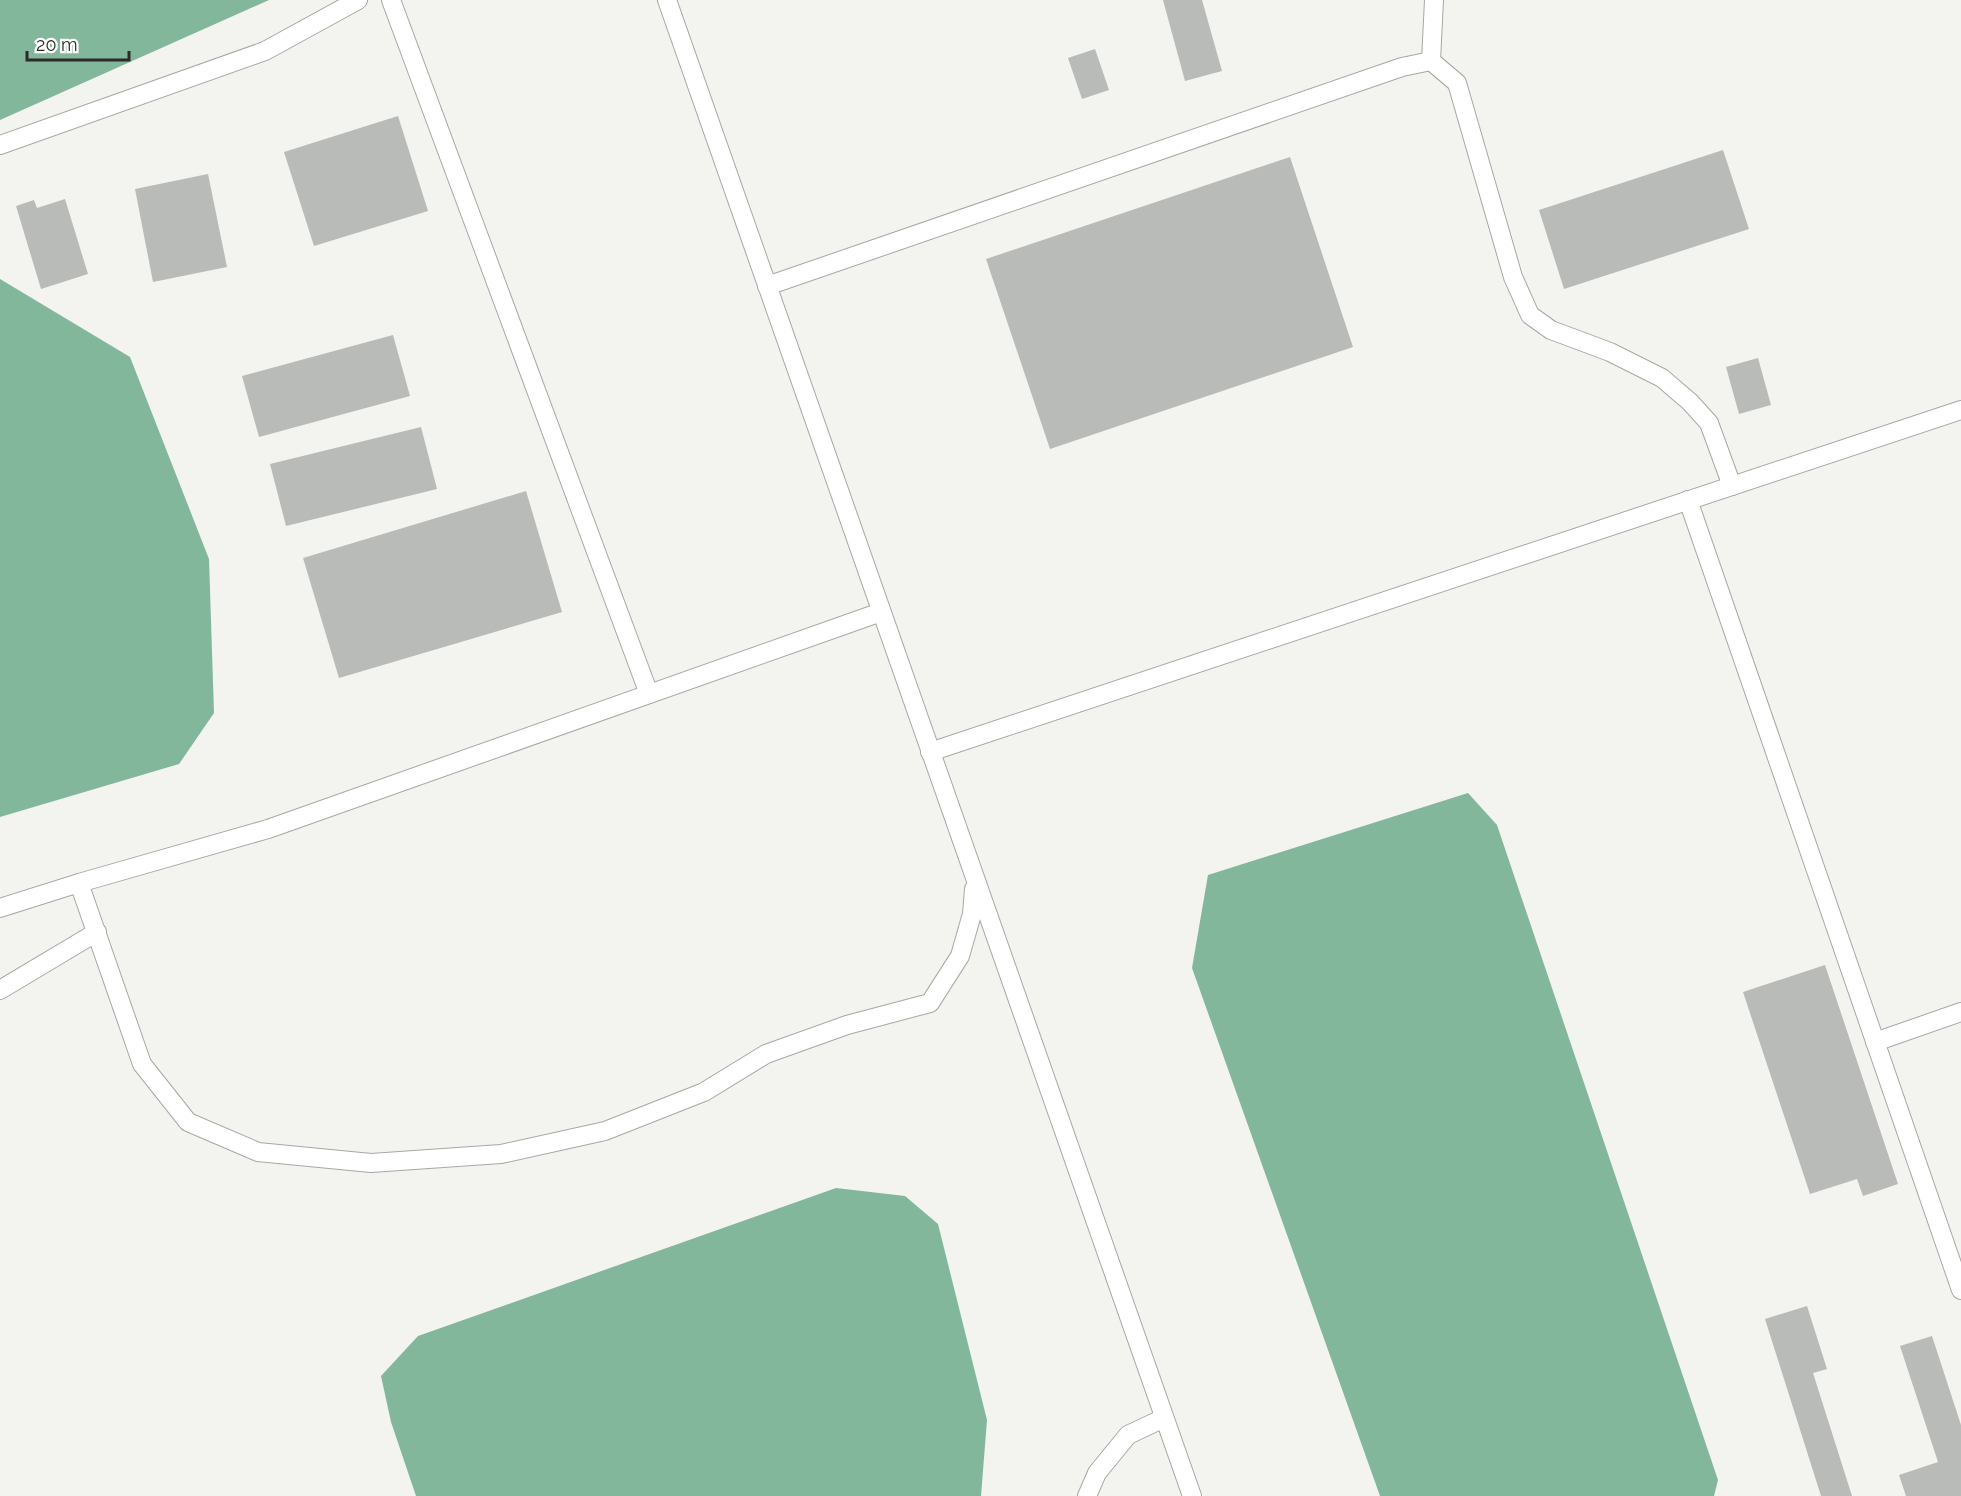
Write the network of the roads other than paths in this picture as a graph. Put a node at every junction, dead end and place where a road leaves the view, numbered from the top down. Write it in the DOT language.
graph roads {
  1 [pos="358,0"];
  2 [pos="391,0"];
  3 [pos="667,0"];
  4 [pos="1434,0"];
  5 [pos="1431,61"];
  6 [pos="0,145"];
  7 [pos="767,286"];
  8 [pos="1961,410"];
  9 [pos="1732,486"];
  10 [pos="1688,500"];
  11 [pos="881,612"];
  12 [pos="650,694"];
  13 [pos="930,752"];
  14 [pos="975,880"];
  15 [pos="79,883"];
  16 [pos="0,908"];
  17 [pos="97,932"];
  18 [pos="0,990"];
  19 [pos="1961,1012"];
  20 [pos="1875,1042"];
  21 [pos="1961,1290"];
  22 [pos="1164,1418"];
  23 [pos="1087,1496"];
  24 [pos="1192,1496"];
  1 -- 6 [label="lane"];
  2 -- 12 [label="lane"];
  3 -- 7 [label="lane"];
  4 -- 5 [label="lane"];
  5 -- 7 [label="lane"];
  5 -- 9 [label="lane"];
  7 -- 11 [label="lane"];
  8 -- 9 [label="lane"];
  9 -- 10 [label="lane"];
  10 -- 13 [label="lane"];
  10 -- 20 [label="lane"];
  11 -- 12 [label="lane"];
  11 -- 13 [label="lane"];
  12 -- 15 [label="lane"];
  13 -- 14 [label="lane"];
  14 -- 17 [label="lane"];
  14 -- 22 [label="lane"];
  15 -- 16 [label="lane"];
  15 -- 17 [label="lane"];
  17 -- 18 [label="lane"];
  19 -- 20 [label="lane"];
  20 -- 21 [label="lane"];
  22 -- 23 [label="lane"];
  22 -- 24 [label="lane"];
}
